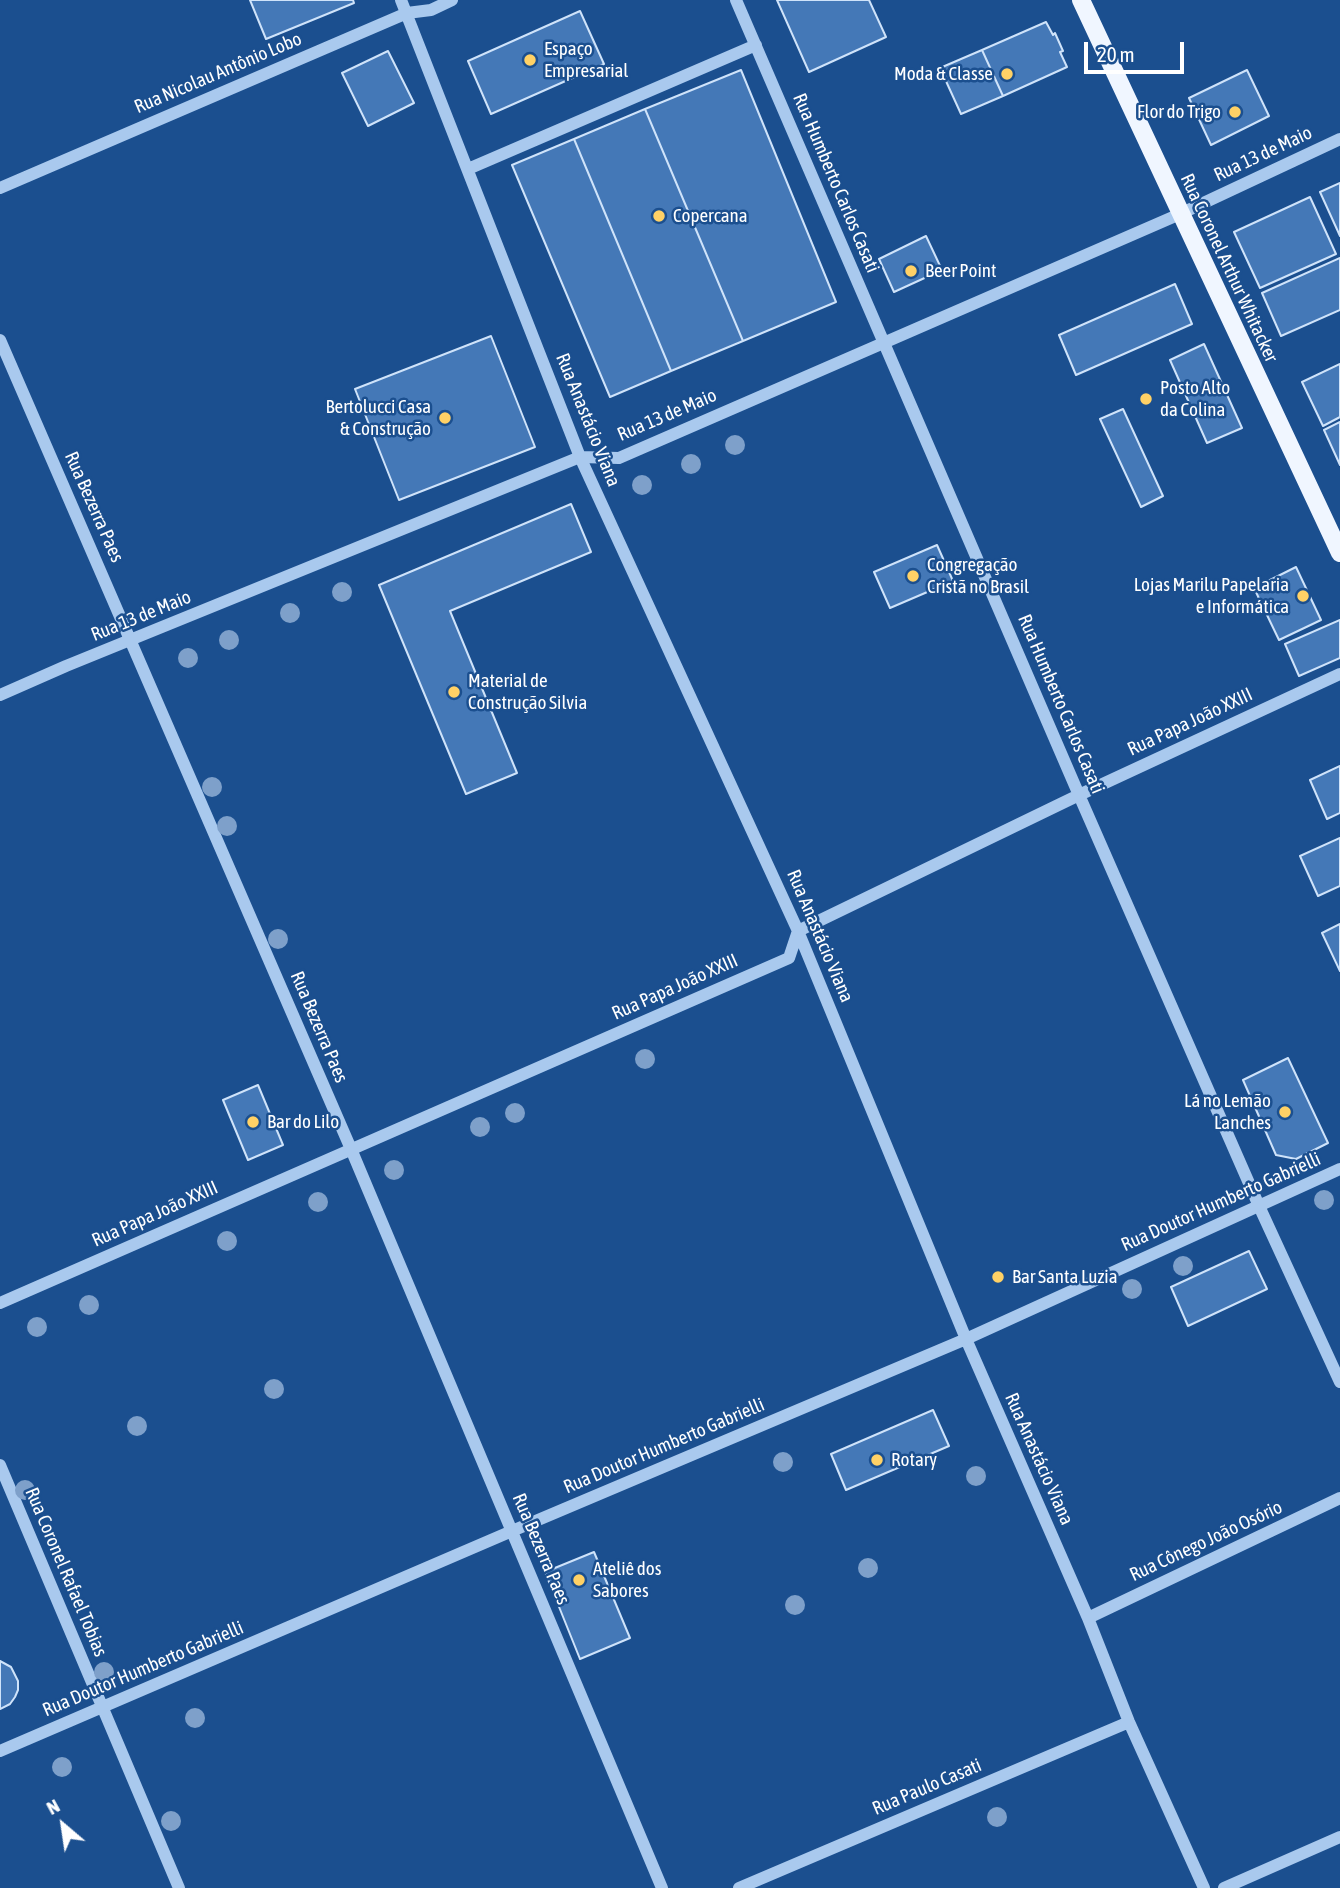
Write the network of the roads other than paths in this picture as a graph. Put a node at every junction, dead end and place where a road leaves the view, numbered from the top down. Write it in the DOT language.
graph roads {
  1 [pos="401,0"];
  2 [pos="452,0"];
  3 [pos="736,0"];
  4 [pos="1081,0"];
  5 [pos="407,13"];
  6 [pos="755,45"];
  7 [pos="1340,139"];
  8 [pos="468,169"];
  9 [pos="0,188"];
  10 [pos="1180,214"];
  11 [pos="0,340"];
  12 [pos="883,343"];
  13 [pos="580,457"];
  14 [pos="1340,553"];
  15 [pos="131,641"];
  16 [pos="1340,674"];
  17 [pos="0,695"];
  18 [pos="1079,794"];
  19 [pos="798,931"];
  20 [pos="351,1149"];
  21 [pos="1340,1169"];
  22 [pos="1259,1206"];
  23 [pos="0,1303"];
  24 [pos="966,1339"];
  25 [pos="1340,1382"];
  26 [pos="0,1465"];
  27 [pos="1340,1499"];
  28 [pos="512,1531"];
  29 [pos="1088,1618"];
  30 [pos="103,1708"];
  31 [pos="1129,1722"];
  32 [pos="0,1751"];
  33 [pos="1340,1837"];
  34 [pos="179,1888"];
  35 [pos="662,1888"];
  36 [pos="739,1888"];
  37 [pos="1204,1888"];
  38 [pos="1224,1888"];
  1 -- 5 [label="street, Rua Anastácio Viana"];
  2 -- 5 [label="street, Rua Nicolau Antônio Lobo"];
  3 -- 6 [label="street, Rua Humberto Carlos Casati"];
  4 -- 10 [label="main road, Rua Coronel Arthur Whitacker"];
  5 -- 8 [label="street, Rua Anastácio Viana"];
  5 -- 9 [label="street, Rua Nicolau Antônio Lobo"];
  6 -- 8 [label="street"];
  6 -- 12 [label="street, Rua Humberto Carlos Casati"];
  7 -- 10 [label="street, Rua 13 de Maio"];
  8 -- 13 [label="street, Rua Anastácio Viana"];
  10 -- 12 [label="street, Rua 13 de Maio"];
  10 -- 14 [label="main road, Rua Coronel Arthur Whitacker"];
  11 -- 15 [label="street, Rua Bezerra Paes"];
  12 -- 13 [label="street, Rua 13 de Maio"];
  12 -- 18 [label="street, Rua Humberto Carlos Casati"];
  13 -- 15 [label="street, Rua 13 de Maio"];
  13 -- 19 [label="street, Rua Anastácio Viana"];
  15 -- 17 [label="street, Rua 13 de Maio"];
  15 -- 20 [label="street, Rua Bezerra Paes"];
  16 -- 18 [label="street, Rua Papa João XXIII"];
  18 -- 19 [label="street, Rua Papa João XXIII"];
  18 -- 22 [label="street, Rua Humberto Carlos Casati"];
  19 -- 20 [label="street, Rua Papa João XXIII"];
  19 -- 24 [label="street, Rua Anastácio Viana"];
  20 -- 23 [label="street, Rua Papa João XXIII"];
  20 -- 28 [label="street, Rua Bezerra Paes"];
  21 -- 22 [label="street, Rua Doutor Humberto Gabrielli"];
  22 -- 24 [label="street, Rua Doutor Humberto Gabrielli"];
  22 -- 25 [label="street, Rua Humberto Carlos Casati"];
  24 -- 28 [label="street, Rua Doutor Humberto Gabrielli"];
  24 -- 29 [label="street, Rua Anastácio Viana"];
  26 -- 30 [label="street, Rua Coronel Rafael Tobias"];
  27 -- 29 [label="street, Rua Cônego João Osório"];
  28 -- 30 [label="street, Rua Doutor Humberto Gabrielli"];
  28 -- 35 [label="street, Rua Bezerra Paes"];
  29 -- 31 [label="street, Rua Anastácio Viana"];
  30 -- 32 [label="street, Rua Doutor Humberto Gabrielli"];
  30 -- 34 [label="street, Rua Coronel Rafael Tobias"];
  31 -- 36 [label="street, Rua Paulo Casati"];
  31 -- 37 [label="street, Rua Anastácio Viana"];
  33 -- 38 [label="street"];
}
